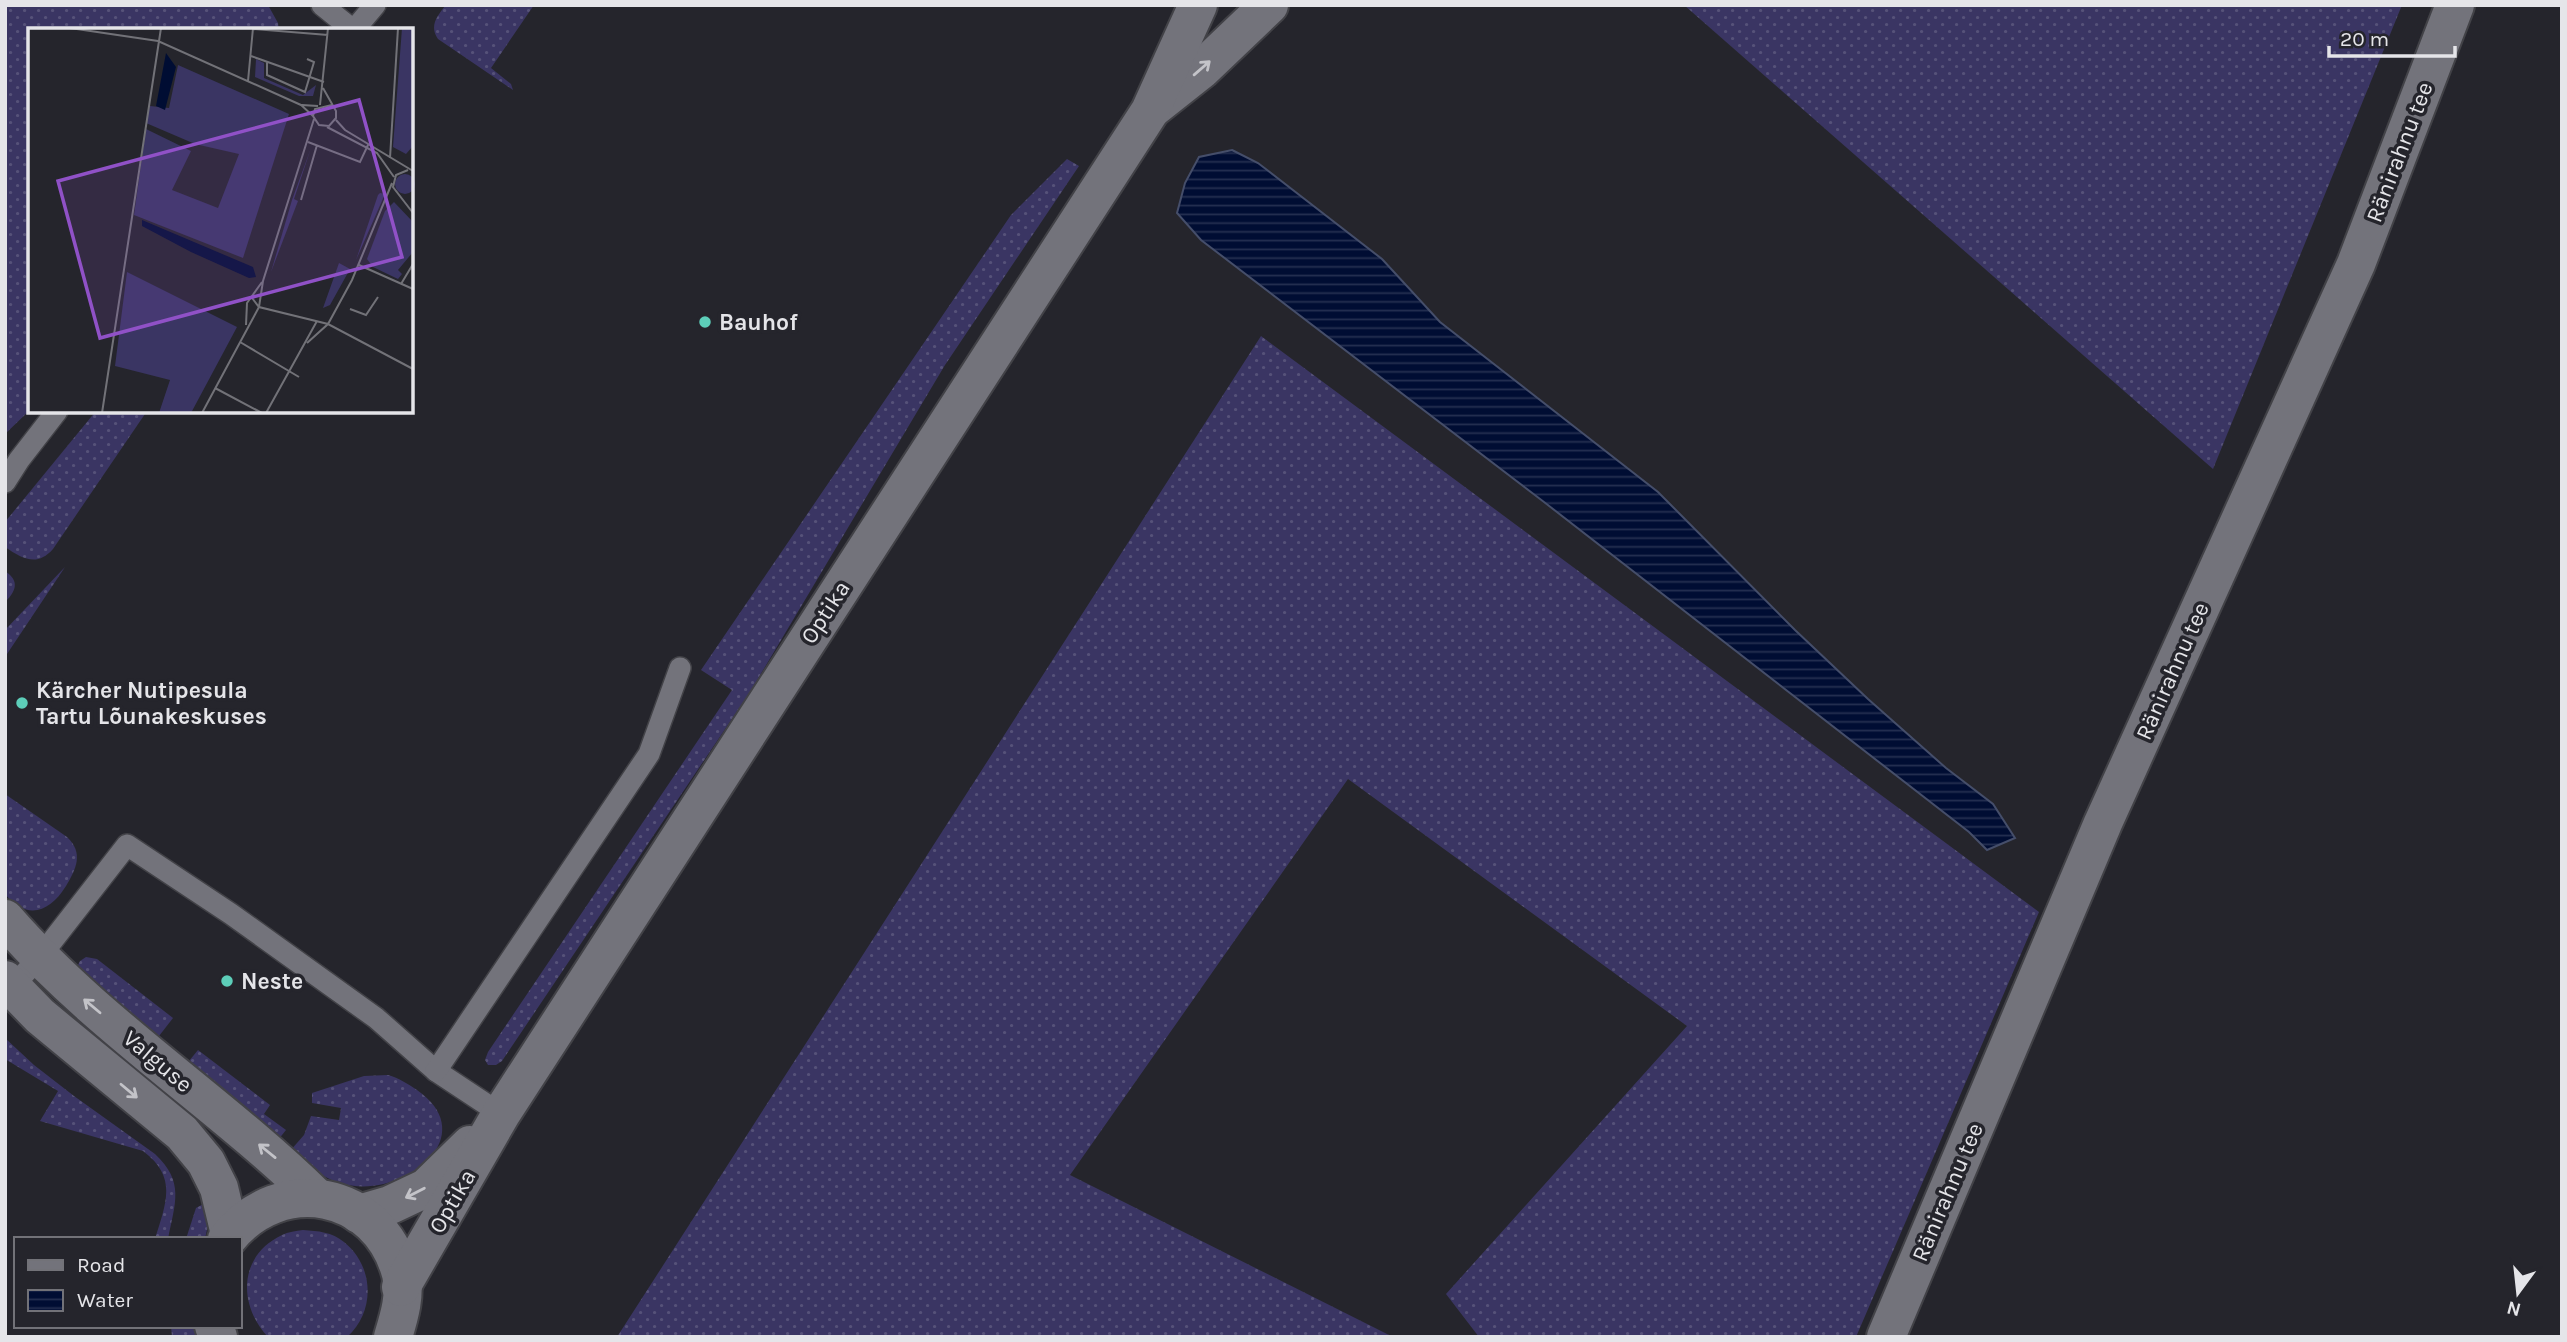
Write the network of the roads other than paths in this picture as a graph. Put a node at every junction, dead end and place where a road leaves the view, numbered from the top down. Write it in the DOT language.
graph roads {
  1 [pos="322,5"];
  2 [pos="375,5"];
  3 [pos="1198,5"];
  4 [pos="1269,5"];
  5 [pos="2455,5"];
  6 [pos="351,28"];
  7 [pos="356,28"];
  8 [pos="1150,111"];
  9 [pos="55,413"];
  10 [pos="12,461"];
  11 [pos="5,482"];
  12 [pos="680,668"];
  13 [pos="5,919"];
  14 [pos="39,958"];
  15 [pos="8,984"];
  16 [pos="436,1071"];
  17 [pos="501,1114"];
  18 [pos="317,1198"];
  19 [pos="359,1214"];
  20 [pos="229,1237"];
  21 [pos="402,1318"];
  22 [pos="1886,1337"];
  1 -- 6 [label="lane"];
  2 -- 7 [label="lane"];
  3 -- 8 [label="street"];
  8 -- 4 [label="street, one-way"];
  5 -- 22 [label="street, Ränirahnu tee"];
  8 -- 17 [label="street, Optika"];
  9 -- 10 [label="lane"];
  10 -- 11 [label="lane"];
  12 -- 16 [label="lane"];
  13 -- 14 [label="street, Valguse"];
  14 -- 15 [label="lane"];
  14 -- 16 [label="lane"];
  18 -- 14 [label="street, Valguse, one-way"];
  15 -- 20 [label="street, Valguse, one-way"];
  16 -- 17 [label="lane"];
  17 -- 19 [label="street, Optika, one-way"];
  17 -- 21 [label="street, Optika"];
  18 -- 19 [label="street"];
  18 -- 20 [label="street"];
  19 -- 21 [label="street"];
}
